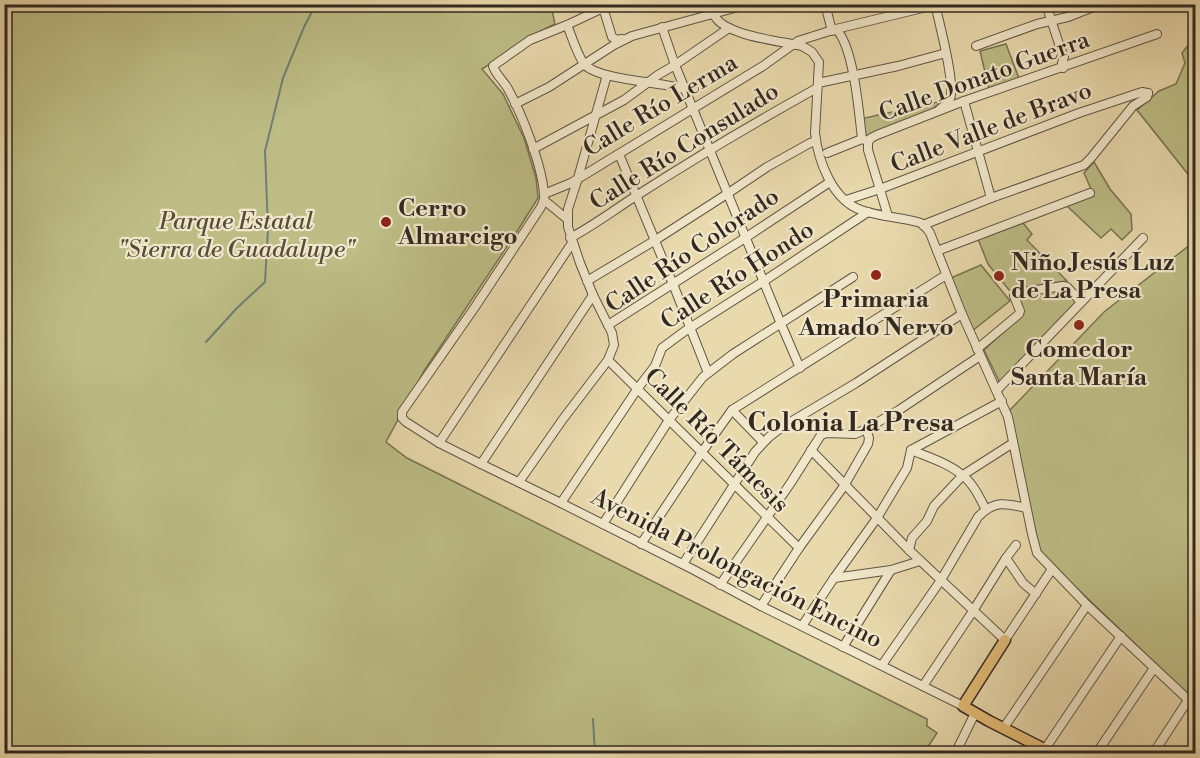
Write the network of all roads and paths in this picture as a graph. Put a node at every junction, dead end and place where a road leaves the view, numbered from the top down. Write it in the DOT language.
graph roads {
  1 [pos="712,4"];
  2 [pos="749,4"];
  3 [pos="825,4"];
  4 [pos="1046,4"];
  5 [pos="1101,4"];
  6 [pos="935,5"];
  7 [pos="603,6"];
  8 [pos="713,14"];
  9 [pos="1051,20"];
  10 [pos="567,25"];
  11 [pos="662,27"];
  12 [pos="729,28"];
  13 [pos="834,30"];
  14 [pos="1157,34"];
  15 [pos="626,39"];
  16 [pos="793,44"];
  17 [pos="976,46"];
  18 [pos="946,53"];
  19 [pos="584,63"];
  20 [pos="675,65"];
  21 [pos="1063,68"];
  22 [pos="607,75"];
  23 [pos="854,75"];
  24 [pos="649,82"];
  25 [pos="818,85"];
  26 [pos="684,88"];
  27 [pos="964,101"];
  28 [pos="515,104"];
  29 [pos="693,108"];
  30 [pos="597,114"];
  31 [pos="931,114"];
  32 [pos="865,140"];
  33 [pos="816,141"];
  34 [pos="533,149"];
  35 [pos="710,151"];
  36 [pos="978,151"];
  37 [pos="827,153"];
  38 [pos="619,154"];
  39 [pos="578,178"];
  40 [pos="830,182"];
  41 [pos="879,189"];
  42 [pos="1090,193"];
  43 [pos="727,194"];
  44 [pos="636,196"];
  45 [pos="544,197"];
  46 [pos="991,198"];
  47 [pos="846,200"];
  48 [pos="868,212"];
  49 [pos="888,216"];
  50 [pos="567,219"];
  51 [pos="920,223"];
  52 [pos="745,238"];
  53 [pos="1143,238"];
  54 [pos="571,241"];
  55 [pos="654,241"];
  56 [pos="937,250"];
  57 [pos="946,275"];
  58 [pos="853,277"];
  59 [pos="587,281"];
  60 [pos="764,281"];
  61 [pos="673,284"];
  62 [pos="593,295"];
  63 [pos="1081,302"];
  64 [pos="962,314"];
  65 [pos="781,324"];
  66 [pos="608,325"];
  67 [pos="690,328"];
  68 [pos="978,353"];
  69 [pos="608,360"];
  70 [pos="800,368"];
  71 [pos="708,373"];
  72 [pos="638,388"];
  73 [pos="997,390"];
  74 [pos="1002,401"];
  75 [pos="732,410"];
  76 [pos="669,420"];
  77 [pos="866,429"];
  78 [pos="763,442"];
  79 [pos="440,443"];
  80 [pos="1013,443"];
  81 [pos="811,450"];
  82 [pos="911,450"];
  83 [pos="702,452"];
  84 [pos="481,464"];
  85 [pos="963,475"];
  86 [pos="519,482"];
  87 [pos="734,485"];
  88 [pos="844,486"];
  89 [pos="561,503"];
  90 [pos="1026,508"];
  91 [pos="986,510"];
  92 [pos="766,516"];
  93 [pos="877,518"];
  94 [pos="603,524"];
  95 [pos="640,544"];
  96 [pos="1016,545"];
  97 [pos="799,548"];
  98 [pos="909,550"];
  99 [pos="1006,558"];
  100 [pos="920,561"];
  101 [pos="683,564"];
  102 [pos="1052,569"];
  103 [pos="891,570"];
  104 [pos="834,578"];
  105 [pos="941,580"];
  106 [pos="720,585"];
  107 [pos="1036,594"];
  108 [pos="1088,604"];
  109 [pos="761,606"];
  110 [pos="973,611"];
  111 [pos="802,626"];
  112 [pos="1121,636"];
  113 [pos="1005,640"];
  114 [pos="843,647"];
  115 [pos="882,665"];
  116 [pos="1154,668"];
  117 [pos="922,686"];
  118 [pos="1188,700"];
  119 [pos="963,706"];
  120 [pos="1196,707"];
  121 [pos="975,713"];
  122 [pos="1004,729"];
  123 [pos="1050,751"];
  124 [pos="955,753"];
  125 [pos="1096,753"];
  126 [pos="1154,753"];
  1 -- 8 [label="street"];
  2 -- 8 [label="street"];
  3 -- 13 [label="street"];
  4 -- 9 [label="street"];
  5 -- 9 [label="street"];
  6 -- 13 [label="street, Calle Río Lerma"];
  6 -- 18 [label="street"];
  7 -- 10 [label="street"];
  7 -- 15 [label="street"];
  8 -- 11 [label="street"];
  8 -- 12 [label="street"];
  9 -- 17 [label="street"];
  9 -- 21 [label="street"];
  10 -- 19 [label="street"];
  10 -- 28 [label="street"];
  11 -- 15 [label="street"];
  11 -- 20 [label="street"];
  12 -- 16 [label="street"];
  12 -- 20 [label="street"];
  13 -- 16 [label="street, Calle Río Lerma"];
  13 -- 23 [label="street"];
  14 -- 21 [label="street, Calle Donato Guerra"];
  15 -- 19 [label="street"];
  16 -- 25 [label="street"];
  16 -- 29 [label="street, Calle Río Lerma"];
  18 -- 23 [label="street, Calle Río Consulado"];
  18 -- 31 [label="street"];
  19 -- 22 [label="street"];
  19 -- 28 [label="street"];
  20 -- 24 [label="street"];
  20 -- 26 [label="street"];
  21 -- 27 [label="street, Calle Donato Guerra"];
  22 -- 24 [label="street"];
  22 -- 30 [label="street"];
  23 -- 25 [label="street, Calle Río Consulado"];
  23 -- 32 [label="street"];
  24 -- 26 [label="street"];
  24 -- 30 [label="street"];
  25 -- 33 [label="street"];
  25 -- 35 [label="street, Calle Río Consulado"];
  26 -- 29 [label="street"];
  27 -- 31 [label="street, Calle Donato Guerra"];
  27 -- 36 [label="street"];
  28 -- 34 [label="street"];
  29 -- 35 [label="street"];
  29 -- 38 [label="street, Calle Río Lerma"];
  30 -- 34 [label="street"];
  30 -- 39 [label="street"];
  31 -- 32 [label="street, Calle Donato Guerra"];
  32 -- 37 [label="street, Calle Donato Guerra"];
  32 -- 41 [label="street"];
  33 -- 40 [label="street"];
  33 -- 43 [label="street"];
  34 -- 45 [label="street"];
  35 -- 43 [label="street"];
  35 -- 44 [label="street, Calle Río Consulado"];
  36 -- 41 [label="street, Calle Valle de Bravo"];
  36 -- 46 [label="street"];
  36 -- 46 [label="street, Calle Valle de Bravo"];
  38 -- 39 [label="street, Calle Río Lerma"];
  38 -- 44 [label="street"];
  39 -- 45 [label="street, Calle Río Lerma"];
  39 -- 50 [label="street"];
  40 -- 47 [label="street"];
  40 -- 52 [label="street, Calle Río Colorado"];
  41 -- 47 [label="street, Calle Valle de Bravo"];
  41 -- 49 [label="street"];
  42 -- 56 [label="street"];
  43 -- 52 [label="street"];
  43 -- 55 [label="street"];
  44 -- 54 [label="street, Calle Río Consulado"];
  44 -- 55 [label="street"];
  45 -- 50 [label="street"];
  45 -- 79 [label="street, Avenida Prolongación Encino"];
  46 -- 51 [label="street"];
  47 -- 48 [label="street"];
  48 -- 49 [label="street"];
  48 -- 60 [label="street, Calle Río Hondo"];
  49 -- 51 [label="street"];
  50 -- 54 [label="street"];
  51 -- 56 [label="street"];
  52 -- 60 [label="street"];
  52 -- 61 [label="street, Calle Río Colorado"];
  53 -- 63 [label="street"];
  54 -- 59 [label="street"];
  54 -- 79 [label="street, Calle Río Consulado"];
  55 -- 59 [label="street"];
  55 -- 61 [label="street"];
  56 -- 57 [label="street"];
  57 -- 64 [label="street"];
  57 -- 70 [label="street"];
  58 -- 65 [label="street"];
  59 -- 62 [label="street"];
  60 -- 65 [label="street"];
  60 -- 67 [label="street, Calle Río Hondo"];
  61 -- 66 [label="street, Calle Río Colorado"];
  61 -- 67 [label="street"];
  62 -- 66 [label="street"];
  62 -- 84 [label="street"];
  63 -- 68 [label="street"];
  63 -- 73 [label="street"];
  64 -- 68 [label="street"];
  64 -- 78 [label="street"];
  65 -- 70 [label="street"];
  65 -- 71 [label="street"];
  66 -- 69 [label="street, Calle Río Colorado"];
  67 -- 71 [label="street"];
  67 -- 72 [label="street, Calle Río Hondo"];
  68 -- 73 [label="street"];
  68 -- 77 [label="street"];
  69 -- 72 [label="street, Calle Río Támesis"];
  69 -- 86 [label="street"];
  70 -- 75 [label="street"];
  71 -- 76 [label="street"];
  72 -- 76 [label="street, Calle Río Támesis"];
  72 -- 89 [label="street, Calle Río Hondo"];
  73 -- 74 [label="street"];
  74 -- 80 [label="street"];
  74 -- 82 [label="street"];
  75 -- 78 [label="street"];
  75 -- 83 [label="street"];
  76 -- 83 [label="street, Calle Río Támesis"];
  76 -- 94 [label="street"];
  77 -- 81 [label="street"];
  77 -- 88 [label="street"];
  78 -- 87 [label="street"];
  79 -- 84 [label="street, Avenida Prolongación Encino"];
  80 -- 85 [label="street"];
  80 -- 90 [label="street"];
  81 -- 88 [label="street"];
  81 -- 92 [label="street"];
  82 -- 85 [label="street"];
  82 -- 93 [label="street"];
  83 -- 87 [label="street, Calle Río Támesis"];
  83 -- 95 [label="street"];
  84 -- 86 [label="street, Avenida Prolongación Encino"];
  85 -- 91 [label="street"];
  85 -- 98 [label="street"];
  86 -- 89 [label="street, Avenida Prolongación Encino"];
  87 -- 92 [label="street, Calle Río Támesis"];
  87 -- 101 [label="street"];
  88 -- 93 [label="street"];
  88 -- 97 [label="street"];
  89 -- 94 [label="street, Avenida Prolongación Encino"];
  90 -- 91 [label="street"];
  90 -- 102 [label="street"];
  91 -- 105 [label="street"];
  92 -- 97 [label="street, Calle Río Támesis"];
  92 -- 106 [label="street"];
  93 -- 98 [label="street"];
  93 -- 104 [label="street"];
  94 -- 95 [label="street, Avenida Prolongación Encino"];
  95 -- 101 [label="street, Avenida Prolongación Encino"];
  96 -- 99 [label="street"];
  97 -- 109 [label="street"];
  98 -- 100 [label="street"];
  99 -- 107 [label="street"];
  99 -- 110 [label="street"];
  100 -- 103 [label="street"];
  100 -- 105 [label="street"];
  101 -- 106 [label="street, Avenida Prolongación Encino"];
  102 -- 107 [label="street"];
  102 -- 108 [label="street"];
  103 -- 104 [label="street"];
  103 -- 114 [label="street"];
  104 -- 111 [label="street"];
  105 -- 110 [label="street"];
  105 -- 115 [label="street"];
  106 -- 109 [label="street, Avenida Prolongación Encino"];
  107 -- 113 [label="street"];
  108 -- 112 [label="street"];
  108 -- 122 [label="street"];
  109 -- 111 [label="street, Avenida Prolongación Encino"];
  110 -- 113 [label="street"];
  110 -- 117 [label="street"];
  111 -- 114 [label="street, Avenida Prolongación Encino"];
  112 -- 116 [label="street"];
  112 -- 123 [label="street"];
  113 -- 119 [label="main road"];
  114 -- 115 [label="street, Avenida Prolongación Encino"];
  115 -- 117 [label="street, Avenida Prolongación Encino"];
  116 -- 118 [label="street"];
  116 -- 125 [label="street"];
  117 -- 119 [label="street, Avenida Prolongación Encino"];
  118 -- 120 [label="street"];
  118 -- 126 [label="street"];
  119 -- 121 [label="main road, Avenida Prolongación Encino"];
  121 -- 122 [label="main road, Avenida Prolongación Encino"];
  121 -- 124 [label="street"];
  122 -- 123 [label="main road, Avenida Prolongación Encino"];
}
